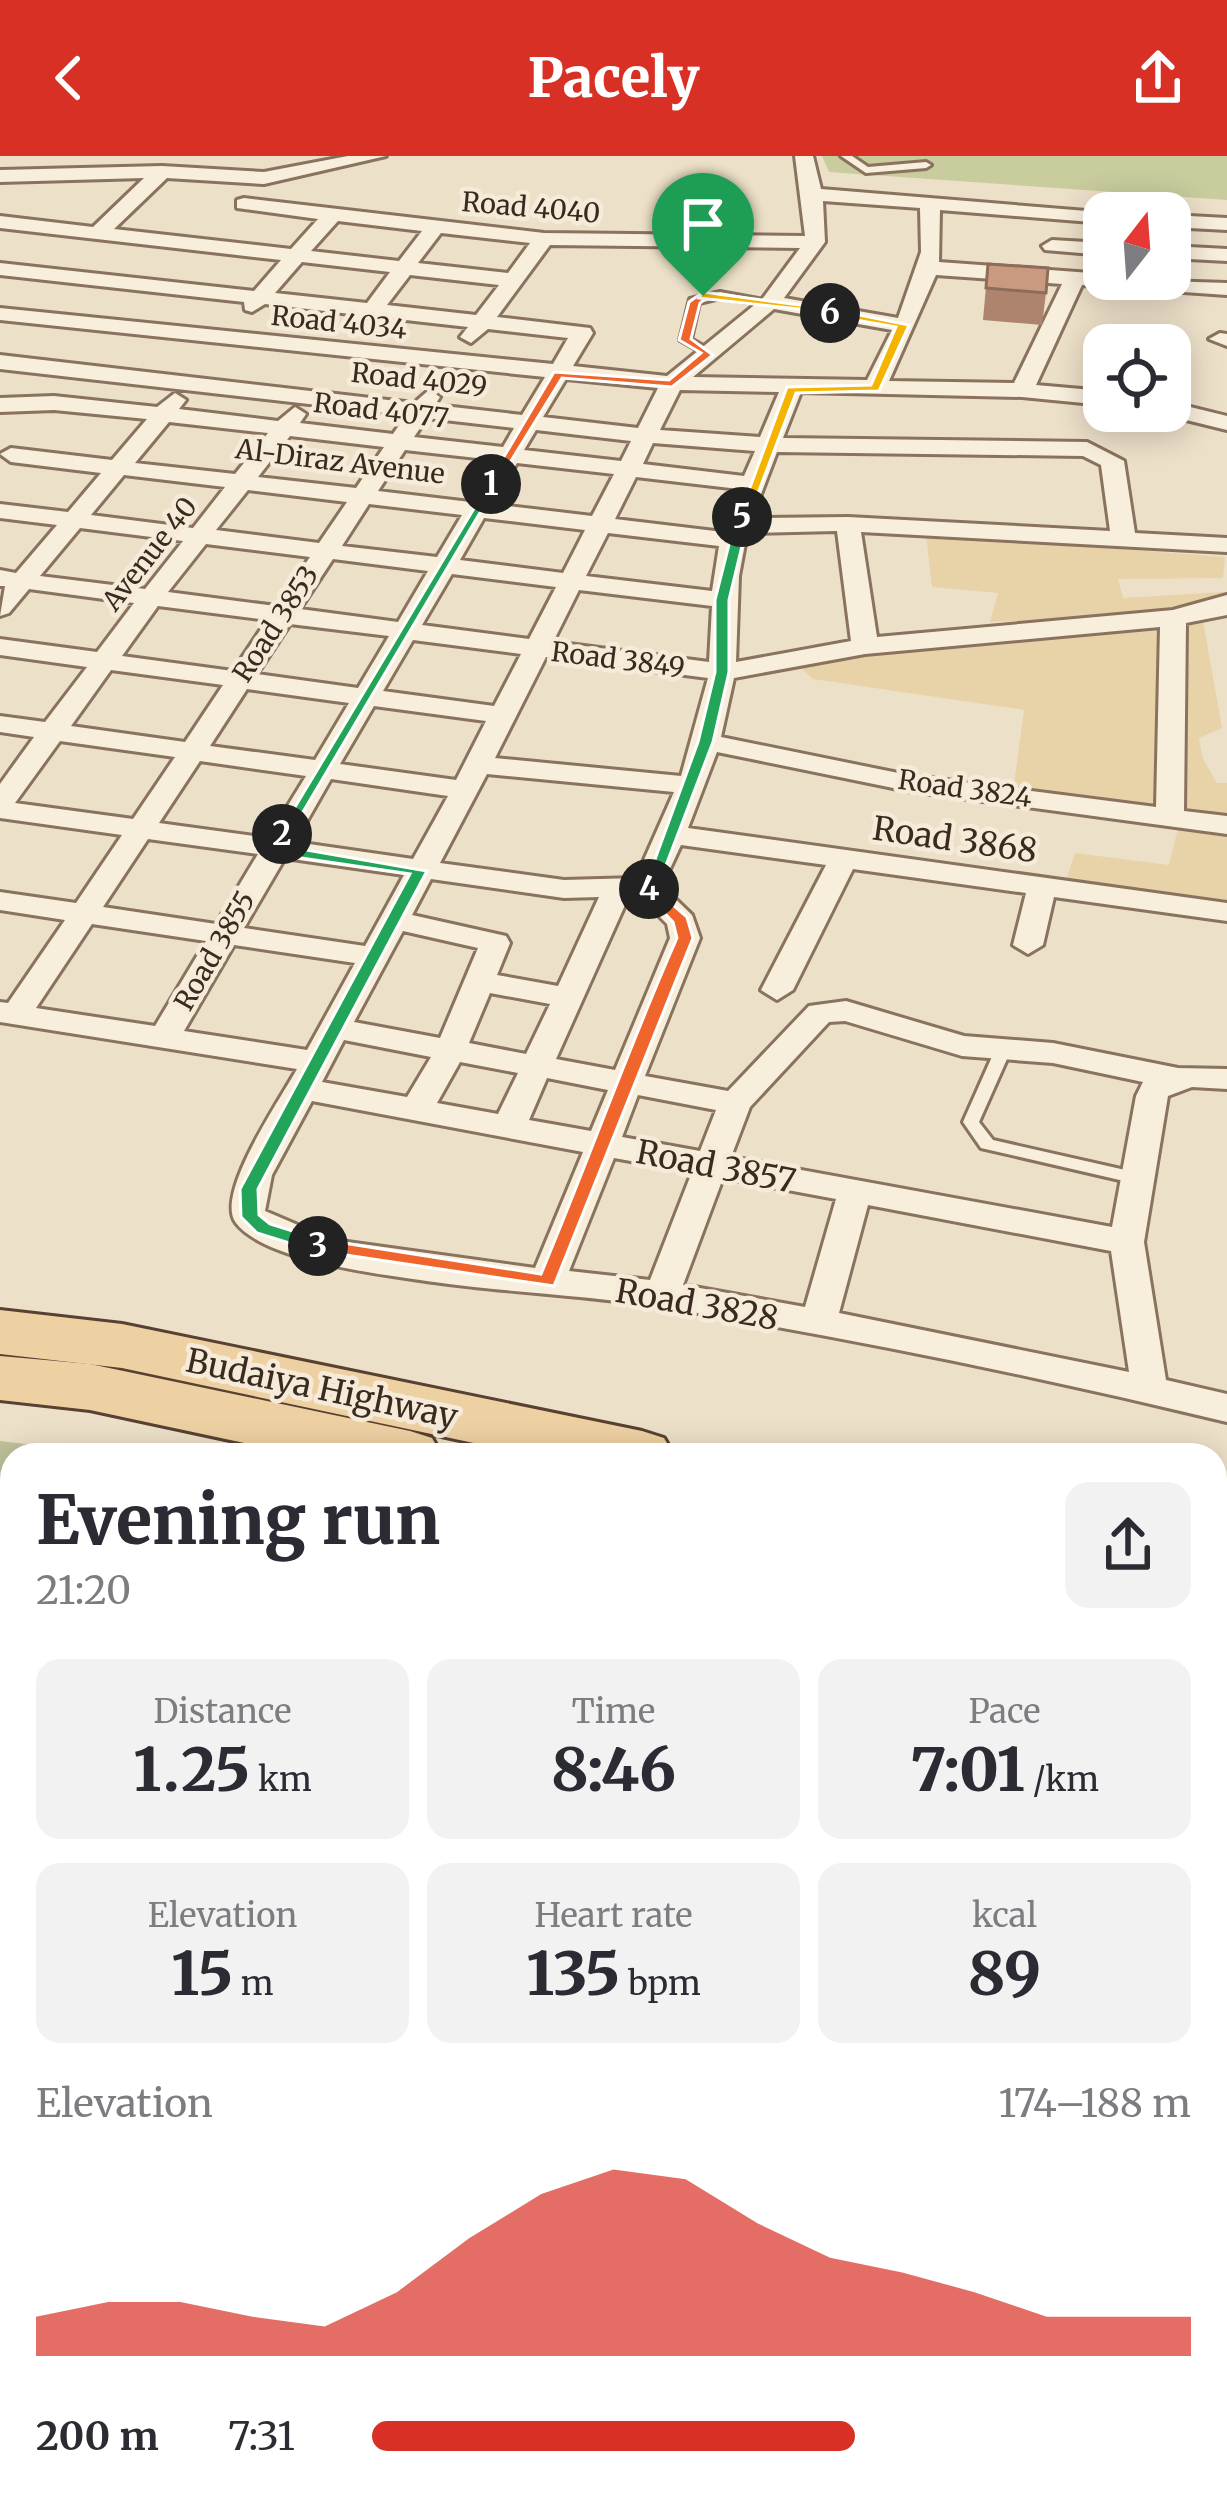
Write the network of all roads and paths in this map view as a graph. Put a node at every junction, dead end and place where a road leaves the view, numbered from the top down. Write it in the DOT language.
graph roads {
  1 [pos="377,156"];
  2 [pos="804,156"];
  3 [pos="846,156"];
  4 [pos="923,161"];
  5 [pos="202,165"];
  6 [pos="162,172"];
  7 [pos="0,176"];
  8 [pos="933,177"];
  9 [pos="264,178"];
  10 [pos="813,194"];
  11 [pos="244,204"];
  12 [pos="929,204"];
  13 [pos="333,214"];
  14 [pos="1083,216"];
  15 [pos="1191,219"];
  16 [pos="0,222"];
  17 [pos="1227,224"];
  18 [pos="435,227"];
  19 [pos="98,233"];
  20 [pos="544,239"];
  21 [pos="814,242"];
  22 [pos="202,245"];
  23 [pos="1052,246"];
  24 [pos="1083,248"];
  25 [pos="1191,254"];
  26 [pos="1227,255"];
  27 [pos="296,256"];
  28 [pos="930,268"];
  29 [pos="0,269"];
  30 [pos="404,269"];
  31 [pos="512,280"];
  32 [pos="1074,280"];
  33 [pos="1083,280"];
  34 [pos="1191,285"];
  35 [pos="164,286"];
  36 [pos="1227,289"];
  37 [pos="261,296"];
  38 [pos="770,302"];
  39 [pos="375,308"];
  40 [pos="0,314"];
  41 [pos="483,320"];
  42 [pos="903,325"];
  43 [pos="126,327"];
  44 [pos="224,338"];
  45 [pos="342,351"];
  46 [pos="709,353"];
  47 [pos="0,362"];
  48 [pos="454,362"];
  49 [pos="86,370"];
  50 [pos="558,374"];
  51 [pos="189,383"];
  52 [pos="672,383"];
  53 [pos="875,388"];
  54 [pos="791,389"];
  55 [pos="1022,390"];
  56 [pos="1083,395"];
  57 [pos="307,398"];
  58 [pos="0,405"];
  59 [pos="419,410"];
  60 [pos="163,414"];
  61 [pos="1191,414"];
  62 [pos="529,422"];
  63 [pos="1227,423"];
  64 [pos="284,429"];
  65 [pos="26,436"];
  66 [pos="647,436"];
  67 [pos="397,442"];
  68 [pos="772,445"];
  69 [pos="507,456"];
  70 [pos="118,467"];
  71 [pos="628,469"];
  72 [pos="245,480"];
  73 [pos="755,484"];
  74 [pos="360,493"];
  75 [pos="476,508"];
  76 [pos="0,511"];
  77 [pos="74,520"];
  78 [pos="602,523"];
  79 [pos="848,524"];
  80 [pos="736,533"];
  81 [pos="200,536"];
  82 [pos="1123,537"];
  83 [pos="1227,545"];
  84 [pos="324,550"];
  85 [pos="442,565"];
  86 [pos="12,579"];
  87 [pos="572,582"];
  88 [pos="150,599"];
  89 [pos="722,600"];
  90 [pos="1227,602"];
  91 [pos="0,608"];
  92 [pos="283,616"];
  93 [pos="1173,618"];
  94 [pos="401,632"];
  95 [pos="865,646"];
  96 [pos="0,647"];
  97 [pos="536,650"];
  98 [pos="106,662"];
  99 [pos="722,672"];
  100 [pos="240,680"];
  101 [pos="363,696"];
  102 [pos="500,716"];
  103 [pos="0,724"];
  104 [pos="55,732"];
  105 [pos="706,742"];
  106 [pos="190,751"];
  107 [pos="320,770"];
  108 [pos="471,777"];
  109 [pos="687,785"];
  110 [pos="0,806"];
  111 [pos="1170,817"];
  112 [pos="1227,825"];
  113 [pos="140,830"];
  114 [pos="673,835"];
  115 [pos="273,850"];
  116 [pos="843,860"];
  117 [pos="419,871"];
  118 [pos="1042,886"];
  119 [pos="633,887"];
  120 [pos="0,901"];
  121 [pos="1227,912"];
  122 [pos="82,913"];
  123 [pos="393,920"];
  124 [pos="225,934"];
  125 [pos="1028,945"];
  126 [pos="374,957"];
  127 [pos="481,982"];
  128 [pos="777,989"];
  129 [pos="568,997"];
  130 [pos="8,1014"];
  131 [pos="337,1029"];
  132 [pos="164,1038"];
  133 [pos="451,1049"];
  134 [pos="1003,1050"];
  135 [pos="537,1066"];
  136 [pos="312,1076"];
  137 [pos="1226,1077"];
  138 [pos="1176,1078"];
  139 [pos="622,1084"];
  140 [pos="735,1103"];
  141 [pos="416,1110"];
  142 [pos="508,1129"];
  143 [pos="599,1143"];
  144 [pos="710,1165"];
  145 [pos="1137,1178"];
  146 [pos="854,1194"];
  147 [pos="1127,1242"];
  148 [pos="547,1281"];
  149 [pos="662,1294"];
  150 [pos="818,1325"];
  151 [pos="0,1332"];
  152 [pos="0,1378"];
  153 [pos="1148,1389"];
  154 [pos="1227,1408"];
  155 [pos="353,1443"];
  156 [pos="585,1443"];
  1 -- 9 [label="street"];
  2 -- 10 [label="street"];
  3 -- 4 [label="lane"];
  4 -- 8 [label="lane"];
  5 -- 6 [label="street"];
  5 -- 9 [label="street"];
  6 -- 7 [label="street"];
  6 -- 19 [label="street"];
  9 -- 11 [label="street"];
  10 -- 12 [label="street"];
  10 -- 21 [label="street"];
  11 -- 13 [label="street, Road 4040"];
  11 -- 22 [label="street"];
  12 -- 14 [label="street"];
  12 -- 28 [label="street"];
  13 -- 18 [label="street, Road 4040"];
  13 -- 27 [label="street"];
  15 -- 17 [label="street"];
  16 -- 19 [label="street"];
  18 -- 20 [label="street, Road 4040"];
  18 -- 30 [label="street, Avenue 40"];
  19 -- 22 [label="street"];
  20 -- 21 [label="street, Road 4040"];
  20 -- 31 [label="street, Road 3853"];
  21 -- 38 [label="street"];
  22 -- 27 [label="street"];
  22 -- 35 [label="street"];
  23 -- 24 [label="street"];
  25 -- 26 [label="street"];
  27 -- 30 [label="street"];
  27 -- 37 [label="street"];
  28 -- 32 [label="street"];
  28 -- 42 [label="street"];
  29 -- 35 [label="street"];
  30 -- 31 [label="street"];
  30 -- 39 [label="street, Avenue 40"];
  31 -- 41 [label="street, Road 3853"];
  32 -- 33 [label="street"];
  32 -- 55 [label="street"];
  34 -- 36 [label="street"];
  35 -- 37 [label="street"];
  35 -- 43 [label="street"];
  37 -- 39 [label="street"];
  37 -- 44 [label="street"];
  38 -- 42 [label="street"];
  38 -- 46 [label="street"];
  38 -- 46 [label="lane"];
  39 -- 41 [label="street"];
  39 -- 45 [label="street, Avenue 40"];
  40 -- 43 [label="street, Road 4034"];
  41 -- 48 [label="street, Road 3853"];
  41 -- 50 [label="street, Road 3855"];
  42 -- 53 [label="street"];
  43 -- 44 [label="street, Road 4034"];
  43 -- 49 [label="street"];
  44 -- 45 [label="street, Road 4034"];
  44 -- 51 [label="street"];
  45 -- 48 [label="street, Road 4034"];
  45 -- 57 [label="street, Avenue 40"];
  46 -- 52 [label="street"];
  47 -- 49 [label="street, Road 4029"];
  48 -- 50 [label="street, Road 4034"];
  48 -- 59 [label="street, Road 3853"];
  49 -- 51 [label="street, Road 4029"];
  49 -- 65 [label="street"];
  50 -- 52 [label="street, Road 4034"];
  50 -- 62 [label="street, Road 3855"];
  51 -- 57 [label="street, Road 4029"];
  51 -- 60 [label="street"];
  52 -- 54 [label="street, Road 4034"];
  52 -- 66 [label="street"];
  53 -- 54 [label="street, Road 4034"];
  53 -- 55 [label="street, Road 4034"];
  54 -- 68 [label="street"];
  55 -- 56 [label="street, Road 4034"];
  57 -- 59 [label="street, Road 4029"];
  57 -- 64 [label="street, Avenue 40"];
  58 -- 65 [label="street, Road 4077"];
  59 -- 62 [label="street, Road 4029"];
  59 -- 67 [label="street, Road 3853"];
  60 -- 64 [label="street, Road 4077"];
  60 -- 65 [label="street, Road 4077"];
  60 -- 70 [label="street"];
  61 -- 63 [label="street"];
  62 -- 66 [label="street, Road 4029"];
  62 -- 69 [label="street, Road 3855"];
  64 -- 67 [label="street, Road 4077"];
  64 -- 72 [label="street, Avenue 40"];
  65 -- 70 [label="street, Al-Diraz Avenue"];
  66 -- 68 [label="street, Road 4029"];
  66 -- 71 [label="street"];
  67 -- 69 [label="street, Road 4077"];
  67 -- 74 [label="street, Road 3853"];
  68 -- 73 [label="street"];
  68 -- 82 [label="street, Road 4029"];
  69 -- 71 [label="street, Road 4077"];
  69 -- 75 [label="street, Road 3855"];
  70 -- 72 [label="street, Al-Diraz Avenue"];
  70 -- 77 [label="street"];
  71 -- 73 [label="street, Road 4077"];
  71 -- 78 [label="street"];
  72 -- 74 [label="street, Al-Diraz Avenue"];
  72 -- 81 [label="street, Avenue 40"];
  73 -- 80 [label="street"];
  74 -- 75 [label="street, Al-Diraz Avenue"];
  74 -- 84 [label="street, Road 3853"];
  75 -- 78 [label="street, Al-Diraz Avenue"];
  75 -- 85 [label="street, Road 3855"];
  76 -- 77 [label="street"];
  77 -- 81 [label="street"];
  77 -- 86 [label="street"];
  78 -- 80 [label="street, Al-Diraz Avenue"];
  78 -- 87 [label="street"];
  79 -- 80 [label="street, Al-Diraz Avenue"];
  79 -- 82 [label="street, Al-Diraz Avenue"];
  79 -- 95 [label="street"];
  80 -- 89 [label="street"];
  81 -- 84 [label="street"];
  81 -- 88 [label="street, Avenue 40"];
  82 -- 83 [label="street, Al-Diraz Avenue"];
  84 -- 85 [label="street"];
  84 -- 92 [label="street, Road 3853"];
  85 -- 87 [label="street"];
  85 -- 94 [label="street, Road 3855"];
  86 -- 88 [label="street, Road 3849"];
  86 -- 91 [label="street"];
  87 -- 89 [label="street"];
  87 -- 97 [label="street"];
  88 -- 92 [label="street, Road 3849"];
  88 -- 98 [label="street, Avenue 40"];
  89 -- 99 [label="street"];
  90 -- 93 [label="street, Road 3849"];
  92 -- 94 [label="street, Road 3849"];
  92 -- 100 [label="street, Road 3853"];
  93 -- 95 [label="street, Road 3849"];
  93 -- 111 [label="street"];
  94 -- 97 [label="street, Road 3849"];
  94 -- 101 [label="street, Road 3855"];
  95 -- 99 [label="street, Road 3849"];
  96 -- 98 [label="street"];
  97 -- 99 [label="street, Road 3849"];
  97 -- 102 [label="street"];
  98 -- 100 [label="street"];
  98 -- 104 [label="street, Avenue 40"];
  99 -- 105 [label="street"];
  100 -- 101 [label="street"];
  100 -- 106 [label="street, Road 3853"];
  101 -- 102 [label="street"];
  101 -- 107 [label="street, Road 3855"];
  102 -- 108 [label="street"];
  103 -- 104 [label="street"];
  104 -- 106 [label="street"];
  104 -- 110 [label="street, Avenue 40"];
  105 -- 109 [label="street"];
  105 -- 111 [label="street, Road 3824"];
  106 -- 107 [label="street"];
  106 -- 113 [label="street, Road 3853"];
  107 -- 108 [label="street"];
  107 -- 115 [label="street, Road 3855"];
  108 -- 109 [label="street"];
  108 -- 117 [label="street"];
  109 -- 114 [label="street"];
  110 -- 113 [label="street"];
  111 -- 112 [label="street, Road 3824"];
  113 -- 115 [label="street"];
  113 -- 122 [label="street, Road 3853"];
  114 -- 116 [label="street, Road 3868"];
  114 -- 119 [label="street"];
  115 -- 117 [label="street"];
  115 -- 124 [label="street, Road 3855"];
  116 -- 118 [label="street, Road 3868"];
  116 -- 128 [label="street"];
  117 -- 119 [label="street"];
  117 -- 123 [label="street"];
  118 -- 121 [label="street, Road 3868"];
  118 -- 125 [label="street"];
  119 -- 129 [label="street"];
  119 -- 139 [label="street"];
  120 -- 122 [label="street"];
  122 -- 124 [label="street"];
  122 -- 130 [label="street, Road 3853"];
  123 -- 126 [label="street"];
  123 -- 127 [label="street"];
  124 -- 126 [label="street"];
  124 -- 132 [label="street, Road 3855"];
  126 -- 131 [label="street"];
  127 -- 129 [label="street"];
  127 -- 133 [label="street"];
  129 -- 135 [label="street"];
  130 -- 132 [label="street, Road 3857"];
  131 -- 133 [label="street"];
  131 -- 136 [label="street"];
  132 -- 136 [label="street, Road 3857"];
  133 -- 135 [label="street"];
  133 -- 141 [label="street"];
  134 -- 138 [label="street"];
  134 -- 140 [label="street"];
  134 -- 145 [label="lane"];
  135 -- 139 [label="street"];
  135 -- 142 [label="street"];
  136 -- 141 [label="street, Road 3857"];
  136 -- 148 [label="street, Road 3828"];
  137 -- 138 [label="street"];
  138 -- 145 [label="street"];
  139 -- 140 [label="street"];
  139 -- 143 [label="street"];
  140 -- 144 [label="street"];
  141 -- 142 [label="street, Road 3857"];
  142 -- 143 [label="street, Road 3857"];
  143 -- 144 [label="street, Road 3857"];
  143 -- 148 [label="street"];
  144 -- 146 [label="street, Road 3857"];
  144 -- 149 [label="street"];
  145 -- 147 [label="street"];
  146 -- 147 [label="street, Road 3857"];
  146 -- 150 [label="street"];
  147 -- 153 [label="street"];
  148 -- 149 [label="street, Road 3828"];
  149 -- 150 [label="street, Road 3828"];
  150 -- 153 [label="street, Road 3828"];
  151 -- 156 [label="main road, Budaiya Highway"];
  152 -- 155 [label="main road, Budaiya Highway"];
  153 -- 154 [label="street, Road 3828"];
}
